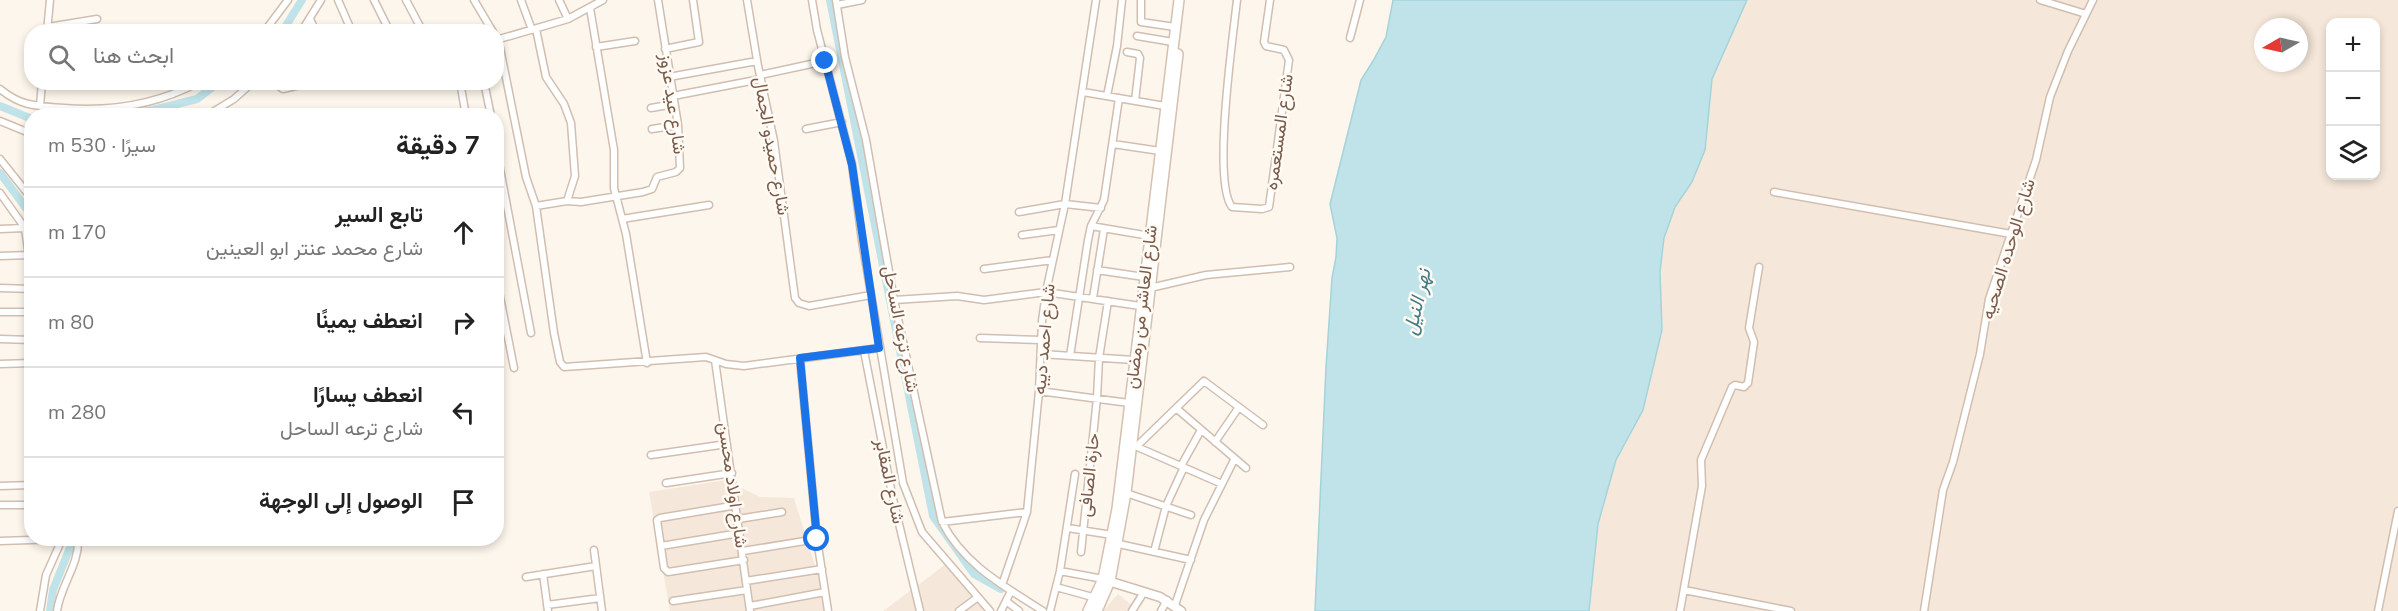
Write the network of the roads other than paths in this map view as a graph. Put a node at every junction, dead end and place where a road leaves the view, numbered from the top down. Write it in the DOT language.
graph roads {
  1 [pos="50,0"];
  2 [pos="288,0"];
  3 [pos="321,0"];
  4 [pos="338,0"];
  5 [pos="374,0"];
  6 [pos="406,0"];
  7 [pos="474,0"];
  8 [pos="521,0"];
  9 [pos="559,0"];
  10 [pos="601,0"];
  11 [pos="658,0"];
  12 [pos="693,0"];
  13 [pos="747,0"];
  14 [pos="812,0"];
  15 [pos="862,0"];
  16 [pos="1096,0"];
  17 [pos="1122,0"];
  18 [pos="1141,0"];
  19 [pos="1179,0"];
  20 [pos="1184,0"];
  21 [pos="1237,0"];
  22 [pos="1270,0"];
  23 [pos="1360,0"];
  24 [pos="2040,0"];
  25 [pos="2093,0"];
  26 [pos="836,3"];
  27 [pos="590,8"];
  28 [pos="2086,14"];
  29 [pos="97,19"];
  30 [pos="310,19"];
  31 [pos="568,19"];
  32 [pos="48,24"];
  33 [pos="72,24"];
  34 [pos="270,24"];
  35 [pos="307,24"];
  36 [pos="312,24"];
  37 [pos="348,24"];
  38 [pos="386,24"];
  39 [pos="419,24"];
  40 [pos="488,24"];
  41 [pos="1175,27"];
  42 [pos="534,29"];
  43 [pos="1137,36"];
  44 [pos="504,37"];
  45 [pos="1350,39"];
  46 [pos="635,41"];
  47 [pos="1173,42"];
  48 [pos="596,47"];
  49 [pos="665,49"];
  50 [pos="1127,52"];
  51 [pos="757,61"];
  52 [pos="825,61"];
  53 [pos="504,72"];
  54 [pos="669,77"];
  55 [pos="761,77"];
  56 [pos="0,88"];
  57 [pos="41,90"];
  58 [pos="182,90"];
  59 [pos="244,90"];
  60 [pos="461,90"];
  61 [pos="485,90"];
  62 [pos="1083,92"];
  63 [pos="673,96"];
  64 [pos="1107,96"];
  65 [pos="1119,98"];
  66 [pos="1135,101"];
  67 [pos="674,104"];
  68 [pos="40,106"];
  69 [pos="1165,106"];
  70 [pos="54,108"];
  71 [pos="121,108"];
  72 [pos="219,108"];
  73 [pos="465,108"];
  74 [pos="489,108"];
  75 [pos="651,108"];
  76 [pos="0,121"];
  77 [pos="842,122"];
  78 [pos="678,125"];
  79 [pos="652,129"];
  80 [pos="806,129"];
  81 [pos="24,131"];
  82 [pos="1113,144"];
  83 [pos="1160,151"];
  84 [pos="0,159"];
  85 [pos="24,189"];
  86 [pos="504,190"];
  87 [pos="1774,192"];
  88 [pos="0,193"];
  89 [pos="615,197"];
  90 [pos="567,201"];
  91 [pos="4,203"];
  92 [pos="1065,204"];
  93 [pos="709,205"];
  94 [pos="536,206"];
  95 [pos="1101,208"];
  96 [pos="1019,212"];
  97 [pos="622,219"];
  98 [pos="1091,226"];
  99 [pos="24,227"];
  100 [pos="24,228"];
  101 [pos="0,229"];
  102 [pos="1104,229"];
  103 [pos="1059,230"];
  104 [pos="2011,234"];
  105 [pos="1022,235"];
  106 [pos="1150,236"];
  107 [pos="24,255"];
  108 [pos="0,256"];
  109 [pos="1053,260"];
  110 [pos="1290,267"];
  111 [pos="1759,267"];
  112 [pos="984,269"];
  113 [pos="1097,270"];
  114 [pos="1144,277"];
  115 [pos="0,288"];
  116 [pos="1150,288"];
  117 [pos="24,289"];
  118 [pos="1046,292"];
  119 [pos="871,295"];
  120 [pos="1078,296"];
  121 [pos="1093,298"];
  122 [pos="894,300"];
  123 [pos="1108,301"];
  124 [pos="1140,306"];
  125 [pos="0,312"];
  126 [pos="24,312"];
  127 [pos="504,318"];
  128 [pos="531,333"];
  129 [pos="980,338"];
  130 [pos="0,339"];
  131 [pos="24,340"];
  132 [pos="1041,340"];
  133 [pos="879,348"];
  134 [pos="864,351"];
  135 [pos="1041,354"];
  136 [pos="1070,356"];
  137 [pos="800,358"];
  138 [pos="1098,358"];
  139 [pos="715,360"];
  140 [pos="1134,360"];
  141 [pos="24,363"];
  142 [pos="647,363"];
  143 [pos="0,364"];
  144 [pos="514,368"];
  145 [pos="1039,391"];
  146 [pos="1097,398"];
  147 [pos="1129,403"];
  148 [pos="1239,407"];
  149 [pos="1176,408"];
  150 [pos="1263,425"];
  151 [pos="1201,430"];
  152 [pos="1215,442"];
  153 [pos="727,444"];
  154 [pos="1134,445"];
  155 [pos="651,454"];
  156 [pos="1234,459"];
  157 [pos="1182,467"];
  158 [pos="1246,468"];
  159 [pos="732,474"];
  160 [pos="1075,474"];
  161 [pos="666,483"];
  162 [pos="1222,484"];
  163 [pos="24,485"];
  164 [pos="0,486"];
  165 [pos="1126,493"];
  166 [pos="0,505"];
  167 [pos="24,505"];
  168 [pos="737,505"];
  169 [pos="1166,506"];
  170 [pos="2398,511"];
  171 [pos="782,512"];
  172 [pos="1027,512"];
  173 [pos="1191,515"];
  174 [pos="738,519"];
  175 [pos="942,522"];
  176 [pos="1068,528"];
  177 [pos="1083,530"];
  178 [pos="740,533"];
  179 [pos="1112,535"];
  180 [pos="817,539"];
  181 [pos="24,540"];
  182 [pos="0,541"];
  183 [pos="1119,544"];
  184 [pos="57,546"];
  185 [pos="77,546"];
  186 [pos="661,546"];
  187 [pos="594,550"];
  188 [pos="742,551"];
  189 [pos="1082,552"];
  190 [pos="1154,552"];
  191 [pos="744,560"];
  192 [pos="1191,560"];
  193 [pos="596,566"];
  194 [pos="822,569"];
  195 [pos="1060,571"];
  196 [pos="543,574"];
  197 [pos="526,577"];
  198 [pos="1107,580"];
  199 [pos="746,581"];
  200 [pos="1002,585"];
  201 [pos="1056,587"];
  202 [pos="747,590"];
  203 [pos="1684,590"];
  204 [pos="1011,591"];
  205 [pos="825,592"];
  206 [pos="1144,592"];
  207 [pos="978,597"];
  208 [pos="600,598"];
  209 [pos="1096,598"];
  210 [pos="1006,601"];
  211 [pos="673,602"];
  212 [pos="1174,605"];
  213 [pos="547,608"];
  214 [pos="750,609"];
  215 [pos="40,611"];
  216 [pos="57,611"];
  217 [pos="602,611"];
  218 [pos="828,611"];
  219 [pos="920,611"];
  220 [pos="958,611"];
  221 [pos="990,611"];
  222 [pos="1001,611"];
  223 [pos="1019,611"];
  224 [pos="1044,611"];
  225 [pos="1050,611"];
  226 [pos="1088,611"];
  227 [pos="1097,611"];
  228 [pos="1132,611"];
  229 [pos="1161,611"];
  230 [pos="1680,611"];
  231 [pos="1791,611"];
  232 [pos="1924,611"];
  233 [pos="2378,611"];
  1 -- 32 [label="street"];
  2 -- 34 [label="street"];
  3 -- 30 [label="street"];
  4 -- 37 [label="street"];
  5 -- 38 [label="street"];
  6 -- 39 [label="street"];
  7 -- 40 [label="street"];
  8 -- 42 [label="street"];
  9 -- 31 [label="street"];
  10 -- 27 [label="street"];
  11 -- 49 [label="street, شارع عيد عزوز"];
  12 -- 49 [label="street"];
  13 -- 51 [label="street, شارع حميدو الجمال"];
  14 -- 52 [label="street, شارع ترعه الساحل"];
  15 -- 26 [label="street"];
  16 -- 62 [label="street, شارع احمد ديبه"];
  17 -- 64 [label="street"];
  18 -- 41 [label="street"];
  19 -- 41 [label="main road, شارع العاشر من رمضان"];
  20 -- 116 [label="main road, شارع العاشر من رمضان"];
  21 -- 22 [label="street, شارع المستعمره"];
  23 -- 45 [label="street"];
  24 -- 28 [label="street"];
  25 -- 28 [label="street, شارع الوحده الصحيه"];
  26 -- 122 [label="street, شارع ترعه الساحل"];
  27 -- 31 [label="street"];
  27 -- 48 [label="street"];
  28 -- 104 [label="street, شارع الوحده الصحيه"];
  29 -- 33 [label="street"];
  30 -- 35 [label="street"];
  30 -- 36 [label="street"];
  31 -- 42 [label="street"];
  41 -- 47 [label="main road, شارع العاشر من رمضان"];
  42 -- 44 [label="street"];
  42 -- 90 [label="street"];
  43 -- 47 [label="street"];
  46 -- 48 [label="street"];
  47 -- 69 [label="main road, شارع العاشر من رمضان"];
  48 -- 89 [label="street"];
  49 -- 54 [label="street, شارع عيد عزوز"];
  50 -- 66 [label="street"];
  51 -- 54 [label="street"];
  51 -- 55 [label="street, شارع حميدو الجمال"];
  52 -- 55 [label="street"];
  52 -- 77 [label="street, شارع ترعه الساحل"];
  53 -- 94 [label="street"];
  54 -- 63 [label="street, شارع عيد عزوز"];
  55 -- 63 [label="street"];
  55 -- 119 [label="street, شارع حميدو الجمال"];
  56 -- 68 [label="street"];
  57 -- 68 [label="street"];
  58 -- 71 [label="street"];
  59 -- 72 [label="street"];
  60 -- 73 [label="street"];
  61 -- 74 [label="street"];
  62 -- 64 [label="street"];
  62 -- 92 [label="street, شارع احمد ديبه"];
  63 -- 67 [label="street, شارع عيد عزوز"];
  64 -- 65 [label="street"];
  65 -- 66 [label="street"];
  65 -- 82 [label="street"];
  66 -- 69 [label="street"];
  67 -- 75 [label="street"];
  67 -- 78 [label="street, شارع عيد عزوز"];
  68 -- 70 [label="street"];
  69 -- 83 [label="main road, شارع العاشر من رمضان"];
  76 -- 81 [label="street"];
  77 -- 80 [label="street"];
  77 -- 119 [label="street, شارع ترعه الساحل"];
  78 -- 79 [label="street"];
  78 -- 89 [label="street, شارع عيد عزوز"];
  82 -- 83 [label="street"];
  82 -- 95 [label="street"];
  83 -- 106 [label="main road, شارع العاشر من رمضان"];
  84 -- 85 [label="street"];
  86 -- 128 [label="street"];
  87 -- 104 [label="street"];
  88 -- 91 [label="street"];
  89 -- 90 [label="street"];
  89 -- 97 [label="street"];
  90 -- 94 [label="street"];
  91 -- 99 [label="street"];
  92 -- 95 [label="street"];
  92 -- 96 [label="street"];
  92 -- 103 [label="street, شارع احمد ديبه"];
  93 -- 97 [label="street"];
  94 -- 142 [label="street"];
  95 -- 98 [label="street"];
  97 -- 142 [label="street"];
  98 -- 102 [label="street"];
  98 -- 120 [label="street"];
  100 -- 101 [label="street"];
  102 -- 106 [label="street"];
  102 -- 113 [label="street"];
  103 -- 105 [label="street"];
  103 -- 109 [label="street, شارع احمد ديبه"];
  104 -- 232 [label="street, شارع الوحده الصحيه"];
  106 -- 114 [label="main road, شارع العاشر من رمضان"];
  107 -- 108 [label="street"];
  109 -- 112 [label="street"];
  109 -- 118 [label="street, شارع احمد ديبه"];
  110 -- 116 [label="street"];
  111 -- 203 [label="street"];
  113 -- 114 [label="street"];
  113 -- 121 [label="street"];
  114 -- 124 [label="main road, شارع العاشر من رمضان"];
  115 -- 117 [label="street"];
  116 -- 154 [label="main road, شارع العاشر من رمضان"];
  118 -- 120 [label="street"];
  118 -- 122 [label="street"];
  118 -- 132 [label="street, شارع احمد ديبه"];
  119 -- 133 [label="street, شارع ترعه الساحل"];
  120 -- 121 [label="street"];
  120 -- 136 [label="street"];
  121 -- 123 [label="street"];
  122 -- 175 [label="street, شارع ترعه الساحل"];
  123 -- 124 [label="street"];
  123 -- 138 [label="street, حارة الصافى"];
  124 -- 140 [label="main road, شارع العاشر من رمضان"];
  125 -- 126 [label="street"];
  127 -- 144 [label="street"];
  129 -- 132 [label="street"];
  130 -- 131 [label="street"];
  132 -- 135 [label="street, شارع احمد ديبه"];
  133 -- 134 [label="street"];
  133 -- 207 [label="street, شارع ترعه الساحل"];
  134 -- 137 [label="street"];
  134 -- 219 [label="street, شارع المقابر"];
  135 -- 136 [label="street"];
  135 -- 145 [label="street, شارع احمد ديبه"];
  136 -- 138 [label="street"];
  137 -- 139 [label="street"];
  137 -- 180 [label="street"];
  138 -- 140 [label="street"];
  138 -- 146 [label="street, حارة الصافى"];
  139 -- 142 [label="street"];
  139 -- 153 [label="street, شارع اولاد محسن"];
  140 -- 147 [label="main road, شارع العاشر من رمضان"];
  141 -- 143 [label="street"];
  145 -- 146 [label="street"];
  145 -- 172 [label="street, شارع احمد ديبه"];
  146 -- 147 [label="street"];
  146 -- 177 [label="street, حارة الصافى"];
  147 -- 179 [label="main road, شارع العاشر من رمضان"];
  148 -- 149 [label="street"];
  148 -- 150 [label="street"];
  148 -- 152 [label="street"];
  149 -- 151 [label="street"];
  149 -- 154 [label="street"];
  151 -- 152 [label="street"];
  151 -- 157 [label="street"];
  152 -- 156 [label="street"];
  153 -- 155 [label="street"];
  153 -- 159 [label="street, شارع اولاد محسن"];
  154 -- 157 [label="street"];
  154 -- 165 [label="main road, شارع العاشر من رمضان"];
  156 -- 158 [label="street"];
  156 -- 162 [label="street"];
  157 -- 162 [label="street"];
  157 -- 169 [label="street"];
  159 -- 161 [label="street"];
  159 -- 168 [label="street, شارع اولاد محسن"];
  160 -- 176 [label="street"];
  162 -- 192 [label="street"];
  163 -- 164 [label="street"];
  165 -- 169 [label="street"];
  165 -- 183 [label="main road, شارع العاشر من رمضان"];
  166 -- 167 [label="street"];
  168 -- 174 [label="street, شارع اولاد محسن"];
  168 -- 186 [label="street"];
  169 -- 173 [label="street"];
  169 -- 190 [label="street"];
  170 -- 233 [label="street"];
  171 -- 174 [label="street"];
  172 -- 175 [label="street"];
  172 -- 200 [label="street, شارع احمد ديبه"];
  174 -- 178 [label="street, شارع اولاد محسن"];
  175 -- 200 [label="street, شارع ترعه الساحل"];
  176 -- 177 [label="street"];
  176 -- 195 [label="street"];
  177 -- 179 [label="street"];
  177 -- 189 [label="street, حارة الصافى"];
  178 -- 186 [label="street"];
  178 -- 188 [label="street, شارع اولاد محسن"];
  179 -- 198 [label="main road, شارع العاشر من رمضان"];
  180 -- 188 [label="street"];
  180 -- 194 [label="street"];
  181 -- 182 [label="street"];
  183 -- 190 [label="street"];
  183 -- 198 [label="main road, شارع العاشر من رمضان"];
  184 -- 215 [label="street"];
  185 -- 216 [label="street"];
  186 -- 191 [label="street"];
  187 -- 193 [label="street"];
  188 -- 191 [label="street, شارع اولاد محسن"];
  190 -- 192 [label="street"];
  191 -- 199 [label="street, شارع اولاد محسن"];
  192 -- 212 [label="street"];
  193 -- 196 [label="street"];
  193 -- 208 [label="street"];
  194 -- 199 [label="street"];
  194 -- 205 [label="street"];
  195 -- 198 [label="street"];
  195 -- 201 [label="street"];
  196 -- 197 [label="street"];
  196 -- 213 [label="street"];
  198 -- 206 [label="street"];
  198 -- 209 [label="main road, شارع العاشر من رمضان"];
  198 -- 227 [label="main road, شارع العاشر من رمضان"];
  199 -- 202 [label="street, شارع اولاد محسن"];
  200 -- 204 [label="street, شارع ترعه الساحل"];
  201 -- 209 [label="street"];
  201 -- 225 [label="street"];
  202 -- 211 [label="street"];
  202 -- 214 [label="street, شارع اولاد محسن"];
  203 -- 230 [label="street"];
  203 -- 231 [label="street"];
  204 -- 210 [label="street"];
  204 -- 224 [label="street, شارع ترعه الساحل"];
  205 -- 214 [label="street"];
  205 -- 218 [label="street"];
  206 -- 212 [label="street"];
  206 -- 228 [label="street"];
  207 -- 220 [label="street"];
  207 -- 221 [label="street, شارع ترعه الساحل"];
  208 -- 213 [label="street"];
  208 -- 217 [label="street"];
  209 -- 226 [label="main road, شارع العاشر من رمضان"];
  210 -- 222 [label="street"];
  210 -- 223 [label="street"];
  212 -- 229 [label="street"];
}
